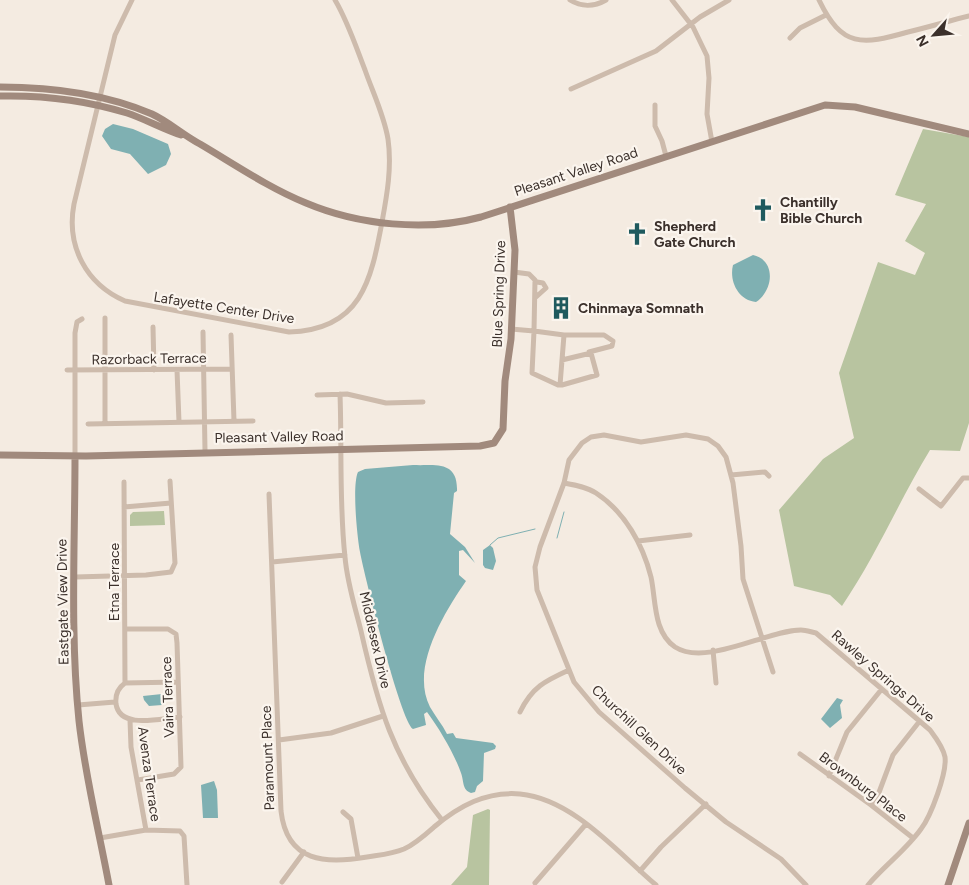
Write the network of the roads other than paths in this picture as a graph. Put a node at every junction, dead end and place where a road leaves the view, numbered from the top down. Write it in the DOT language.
graph roads {
  1 [pos="132,0"];
  2 [pos="335,0"];
  3 [pos="570,0"];
  4 [pos="606,0"];
  5 [pos="672,0"];
  6 [pos="729,0"];
  7 [pos="819,0"];
  8 [pos="826,14"];
  9 [pos="969,16"];
  10 [pos="691,24"];
  11 [pos="790,38"];
  12 [pos="0,87"];
  13 [pos="572,89"];
  14 [pos="0,96"];
  15 [pos="100,97"];
  16 [pos="98,105"];
  17 [pos="655,105"];
  18 [pos="969,134"];
  19 [pos="186,137"];
  20 [pos="712,142"];
  21 [pos="666,156"];
  22 [pos="510,207"];
  23 [pos="382,221"];
  24 [pos="514,272"];
  25 [pos="537,282"];
  26 [pos="536,298"];
  27 [pos="105,318"];
  28 [pos="82,319"];
  29 [pos="153,327"];
  30 [pos="511,329"];
  31 [pos="534,331"];
  32 [pos="203,332"];
  33 [pos="231,335"];
  34 [pos="564,335"];
  35 [pos="588,352"];
  36 [pos="562,360"];
  37 [pos="204,369"];
  38 [pos="232,369"];
  39 [pos="67,370"];
  40 [pos="75,370"];
  41 [pos="105,370"];
  42 [pos="154,370"];
  43 [pos="177,370"];
  44 [pos="504,381"];
  45 [pos="560,386"];
  46 [pos="340,394"];
  47 [pos="317,395"];
  48 [pos="423,402"];
  49 [pos="234,421"];
  50 [pos="253,421"];
  51 [pos="178,422"];
  52 [pos="205,422"];
  53 [pos="105,423"];
  54 [pos="88,424"];
  55 [pos="342,449"];
  56 [pos="205,451"];
  57 [pos="0,454"];
  58 [pos="75,456"];
  59 [pos="731,475"];
  60 [pos="769,476"];
  61 [pos="969,478"];
  62 [pos="170,481"];
  63 [pos="124,482"];
  64 [pos="564,483"];
  65 [pos="920,490"];
  66 [pos="269,494"];
  67 [pos="172,504"];
  68 [pos="124,507"];
  69 [pos="690,535"];
  70 [pos="638,541"];
  71 [pos="345,555"];
  72 [pos="272,562"];
  73 [pos="126,576"];
  74 [pos="75,578"];
  75 [pos="124,629"];
  76 [pos="763,639"];
  77 [pos="713,650"];
  78 [pos="570,670"];
  79 [pos="773,672"];
  80 [pos="178,682"];
  81 [pos="125,683"];
  82 [pos="716,683"];
  83 [pos="881,690"];
  84 [pos="116,702"];
  85 [pos="78,704"];
  86 [pos="520,712"];
  87 [pos="383,716"];
  88 [pos="180,717"];
  89 [pos="130,720"];
  90 [pos="919,722"];
  91 [pos="279,740"];
  92 [pos="800,754"];
  93 [pos="829,776"];
  94 [pos="138,780"];
  95 [pos="706,804"];
  96 [pos="871,805"];
  97 [pos="342,812"];
  98 [pos="442,820"];
  99 [pos="969,823"];
  100 [pos="586,824"];
  101 [pos="146,830"];
  102 [pos="100,838"];
  103 [pos="913,838"];
  104 [pos="304,852"];
  105 [pos="358,858"];
  106 [pos="640,871"];
  107 [pos="282,882"];
  108 [pos="535,883"];
  109 [pos="109,885"];
  110 [pos="187,885"];
  111 [pos="656,885"];
  112 [pos="806,885"];
  113 [pos="868,885"];
  114 [pos="948,885"];
  1 -- 15 [label="street, Lafayette Center Drive"];
  2 -- 23 [label="street, Lafayette Center Drive"];
  3 -- 4 [label="street"];
  5 -- 10 [label="street"];
  6 -- 10 [label="street"];
  7 -- 8 [label="street"];
  8 -- 9 [label="street"];
  8 -- 11 [label="street"];
  10 -- 13 [label="street"];
  10 -- 20 [label="street"];
  12 -- 15 [label="street, Pleasant Valley Road"];
  14 -- 16 [label="street, Pleasant Valley Road"];
  15 -- 16 [label="street, Lafayette Center Drive"];
  15 -- 19 [label="street, Pleasant Valley Road"];
  16 -- 19 [label="street, Pleasant Valley Road"];
  16 -- 23 [label="street, Lafayette Center Drive"];
  17 -- 21 [label="street"];
  18 -- 20 [label="street, Pleasant Valley Road"];
  19 -- 23 [label="street, Pleasant Valley Road"];
  20 -- 21 [label="street, Pleasant Valley Road"];
  21 -- 22 [label="street, Pleasant Valley Road"];
  22 -- 23 [label="street, Pleasant Valley Road"];
  22 -- 24 [label="street, Blue Spring Drive"];
  24 -- 25 [label="street"];
  24 -- 30 [label="street, Blue Spring Drive"];
  25 -- 26 [label="street"];
  25 -- 26 [label="street"];
  26 -- 31 [label="street"];
  27 -- 41 [label="street"];
  28 -- 40 [label="street, Eastgate View Drive"];
  29 -- 42 [label="street"];
  30 -- 31 [label="street"];
  30 -- 44 [label="street, Blue Spring Drive"];
  31 -- 34 [label="street"];
  31 -- 45 [label="street"];
  32 -- 37 [label="street"];
  33 -- 38 [label="street"];
  34 -- 35 [label="street"];
  34 -- 36 [label="street"];
  35 -- 36 [label="street"];
  35 -- 45 [label="street"];
  36 -- 45 [label="street"];
  37 -- 38 [label="street, Razorback Terrace"];
  37 -- 43 [label="street, Razorback Terrace"];
  37 -- 52 [label="street"];
  38 -- 49 [label="street"];
  39 -- 40 [label="street, Razorback Terrace"];
  40 -- 41 [label="street, Razorback Terrace"];
  40 -- 58 [label="street, Eastgate View Drive"];
  41 -- 42 [label="street, Razorback Terrace"];
  41 -- 53 [label="street"];
  42 -- 43 [label="street, Razorback Terrace"];
  43 -- 51 [label="street"];
  44 -- 55 [label="street, Pleasant Valley Road"];
  46 -- 47 [label="street"];
  46 -- 48 [label="street"];
  46 -- 55 [label="street, Middlesex Drive"];
  49 -- 50 [label="street"];
  49 -- 52 [label="street"];
  51 -- 52 [label="street"];
  51 -- 53 [label="street"];
  52 -- 56 [label="street"];
  53 -- 54 [label="street"];
  55 -- 56 [label="street, Pleasant Valley Road"];
  55 -- 71 [label="street, Middlesex Drive"];
  56 -- 58 [label="street, Pleasant Valley Road"];
  57 -- 58 [label="street, Pleasant Valley Road"];
  58 -- 74 [label="street, Eastgate View Drive"];
  59 -- 60 [label="street"];
  59 -- 64 [label="street, Churchill Glen Drive"];
  59 -- 76 [label="street, Churchill Glen Drive"];
  61 -- 65 [label="street"];
  62 -- 67 [label="street"];
  63 -- 68 [label="street, Etna Terrace"];
  64 -- 70 [label="street, Rawley Springs Drive"];
  64 -- 78 [label="street, Churchill Glen Drive"];
  66 -- 72 [label="street, Paramount Place"];
  67 -- 68 [label="street"];
  67 -- 73 [label="street"];
  68 -- 73 [label="street, Etna Terrace"];
  69 -- 70 [label="street"];
  70 -- 77 [label="street, Rawley Springs Drive"];
  71 -- 72 [label="street"];
  71 -- 87 [label="street, Middlesex Drive"];
  72 -- 91 [label="street, Paramount Place"];
  73 -- 74 [label="street"];
  73 -- 75 [label="street, Etna Terrace"];
  74 -- 85 [label="street, Eastgate View Drive"];
  75 -- 80 [label="street, Vaira Terrace"];
  75 -- 81 [label="street, Etna Terrace"];
  76 -- 77 [label="street, Rawley Springs Drive"];
  76 -- 79 [label="street, Churchill Glen Drive"];
  76 -- 83 [label="street, Rawley Springs Drive"];
  77 -- 82 [label="street"];
  78 -- 86 [label="street"];
  78 -- 95 [label="street, Churchill Glen Drive"];
  80 -- 81 [label="street"];
  80 -- 88 [label="street, Vaira Terrace"];
  81 -- 84 [label="street"];
  83 -- 90 [label="street, Rawley Springs Drive"];
  83 -- 93 [label="street"];
  84 -- 85 [label="street"];
  84 -- 89 [label="street"];
  85 -- 102 [label="street, Eastgate View Drive"];
  87 -- 91 [label="street"];
  87 -- 98 [label="street, Middlesex Drive"];
  88 -- 89 [label="street"];
  88 -- 94 [label="street, Vaira Terrace"];
  89 -- 94 [label="street, Avenza Terrace"];
  90 -- 96 [label="street"];
  90 -- 103 [label="street, Rawley Springs Drive"];
  91 -- 104 [label="street, Paramount Place"];
  92 -- 93 [label="street, Brownburg Place"];
  93 -- 96 [label="street, Brownburg Place"];
  94 -- 101 [label="street, Avenza Terrace"];
  95 -- 106 [label="street"];
  95 -- 112 [label="street, Churchill Glen Drive"];
  96 -- 103 [label="street, Brownburg Place"];
  97 -- 105 [label="street"];
  98 -- 100 [label="street"];
  98 -- 105 [label="street"];
  99 -- 114 [label="street"];
  100 -- 106 [label="street"];
  100 -- 108 [label="street"];
  101 -- 102 [label="street"];
  101 -- 110 [label="street"];
  102 -- 109 [label="street, Eastgate View Drive"];
  103 -- 113 [label="street, Rawley Springs Drive"];
  104 -- 105 [label="street"];
  104 -- 107 [label="street"];
  106 -- 111 [label="street"];
}
